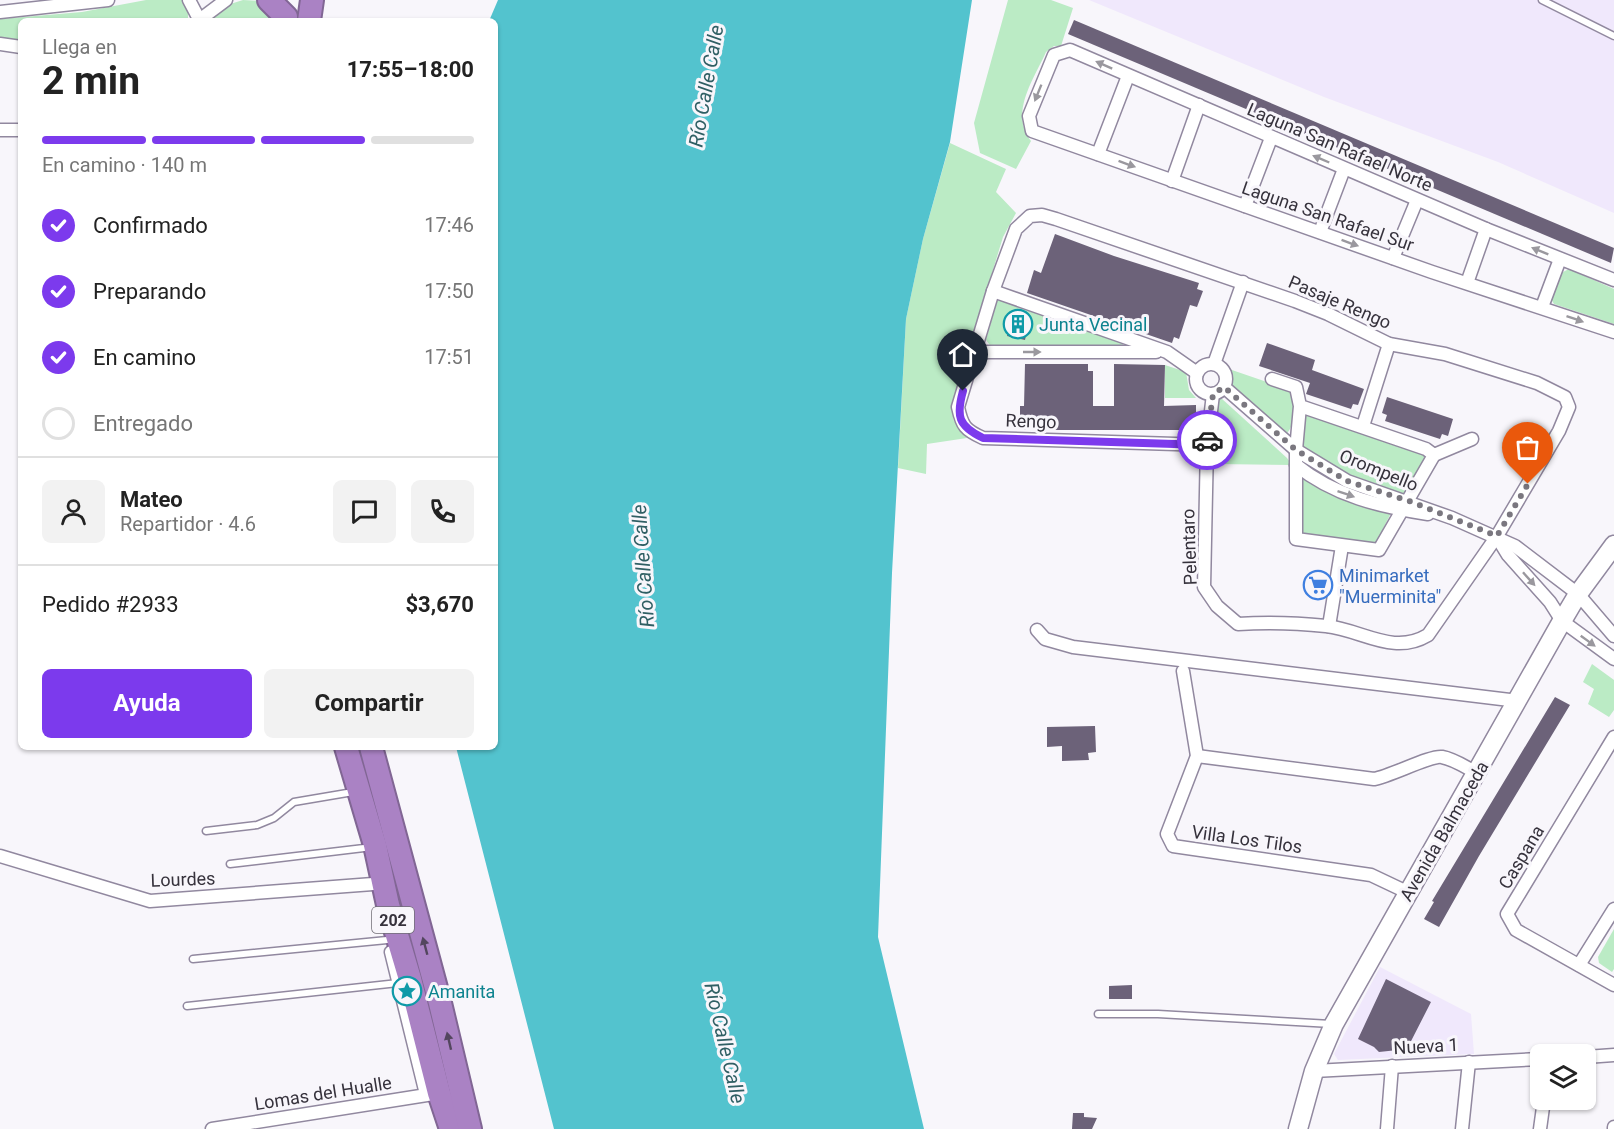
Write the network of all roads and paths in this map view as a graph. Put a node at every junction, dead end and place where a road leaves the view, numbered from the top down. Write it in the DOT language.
graph roads {
  1 [pos="108,0"];
  2 [pos="189,0"];
  3 [pos="226,0"];
  4 [pos="269,0"];
  5 [pos="1542,0"];
  6 [pos="89,2"];
  7 [pos="5,8"];
  8 [pos="299,9"];
  9 [pos="198,18"];
  10 [pos="202,18"];
  11 [pos="1614,36"];
  12 [pos="0,44"];
  13 [pos="18,47"];
  14 [pos="1128,76"];
  15 [pos="1199,105"];
  16 [pos="0,130"];
  17 [pos="18,130"];
  18 [pos="1032,131"];
  19 [pos="1271,138"];
  20 [pos="1098,154"];
  21 [pos="1344,169"];
  22 [pos="1172,181"];
  23 [pos="1417,200"];
  24 [pos="1245,206"];
  25 [pos="1486,229"];
  26 [pos="1320,232"];
  27 [pos="1393,258"];
  28 [pos="1560,259"];
  29 [pos="1614,280"];
  30 [pos="1243,282"];
  31 [pos="1467,283"];
  32 [pos="993,291"];
  33 [pos="1542,307"];
  34 [pos="1614,332"];
  35 [pos="1389,344"];
  36 [pos="974,352"];
  37 [pos="1167,352"];
  38 [pos="1214,364"];
  39 [pos="1197,373"];
  40 [pos="1272,379"];
  41 [pos="1224,387"];
  42 [pos="1213,394"];
  43 [pos="1300,406"];
  44 [pos="1363,426"];
  45 [pos="1472,439"];
  46 [pos="1206,445"];
  47 [pos="1296,450"];
  48 [pos="1434,455"];
  49 [pos="1296,465"];
  50 [pos="1405,506"];
  51 [pos="1497,536"];
  52 [pos="1614,545"];
  53 [pos="1342,546"];
  54 [pos="1578,594"];
  55 [pos="1562,621"];
  56 [pos="1329,627"];
  57 [pos="1037,630"];
  58 [pos="1614,636"];
  59 [pos="1614,659"];
  60 [pos="1183,671"];
  61 [pos="1518,701"];
  62 [pos="1614,737"];
  63 [pos="347,750"];
  64 [pos="372,750"];
  65 [pos="1197,756"];
  66 [pos="1478,773"];
  67 [pos="358,791"];
  68 [pos="206,831"];
  69 [pos="370,847"];
  70 [pos="0,856"];
  71 [pos="230,864"];
  72 [pos="373,884"];
  73 [pos="1409,893"];
  74 [pos="1614,909"];
  75 [pos="387,940"];
  76 [pos="193,959"];
  77 [pos="1579,965"];
  78 [pos="399,982"];
  79 [pos="1614,986"];
  80 [pos="187,1006"];
  81 [pos="1098,1014"];
  82 [pos="1335,1024"];
  83 [pos="1614,1055"];
  84 [pos="1596,1056"];
  85 [pos="1530,1059"];
  86 [pos="1469,1062"];
  87 [pos="1392,1066"];
  88 [pos="1314,1071"];
  89 [pos="445,1088"];
  90 [pos="1543,1110"];
  91 [pos="212,1129"];
  92 [pos="451,1129"];
  93 [pos="470,1129"];
  94 [pos="1298,1129"];
  95 [pos="1386,1129"];
  96 [pos="1462,1129"];
  97 [pos="1540,1129"];
  1 -- 6 [label="street"];
  2 -- 9 [label="street"];
  3 -- 10 [label="street"];
  4 -- 8 [label="highway"];
  5 -- 11 [label="lane"];
  6 -- 7 [label="street"];
  12 -- 13 [label="street"];
  14 -- 15 [label="street, Laguna San Rafael Norte"];
  14 -- 18 [label="street, Laguna San Rafael Norte, one-way"];
  14 -- 20 [label="street"];
  15 -- 19 [label="street, Laguna San Rafael Norte"];
  15 -- 22 [label="street"];
  16 -- 17 [label="street"];
  18 -- 20 [label="street, Laguna San Rafael Sur"];
  21 -- 19 [label="street, Laguna San Rafael Norte, one-way"];
  19 -- 24 [label="street"];
  20 -- 22 [label="street, Laguna San Rafael Sur, one-way"];
  21 -- 23 [label="street, Laguna San Rafael Norte"];
  21 -- 26 [label="street"];
  22 -- 24 [label="street, Laguna San Rafael Sur"];
  23 -- 25 [label="street, Laguna San Rafael Norte"];
  23 -- 27 [label="street"];
  24 -- 26 [label="street, Laguna San Rafael Sur"];
  28 -- 25 [label="street, Laguna San Rafael Norte, one-way"];
  25 -- 31 [label="street"];
  26 -- 27 [label="street, Laguna San Rafael Sur, one-way"];
  27 -- 31 [label="street, Laguna San Rafael Sur"];
  28 -- 29 [label="street, Laguna San Rafael Norte"];
  28 -- 33 [label="street"];
  30 -- 32 [label="street, Pasaje Rengo"];
  30 -- 35 [label="street, Pasaje Rengo"];
  30 -- 38 [label="street"];
  31 -- 33 [label="street, Laguna San Rafael Sur"];
  32 -- 36 [label="street, Rengo"];
  32 -- 37 [label="street"];
  33 -- 34 [label="street, Laguna San Rafael Sur, one-way"];
  35 -- 44 [label="street"];
  35 -- 51 [label="street, Pasaje Rengo"];
  36 -- 37 [label="street, one-way"];
  36 -- 46 [label="street, Rengo"];
  37 -- 39 [label="street"];
  38 -- 39 [label="street"];
  38 -- 41 [label="street, Orompello"];
  39 -- 42 [label="street"];
  40 -- 43 [label="street"];
  41 -- 42 [label="street"];
  41 -- 47 [label="street, Orompello"];
  42 -- 46 [label="street, Pelentaro"];
  43 -- 44 [label="street"];
  43 -- 47 [label="street"];
  44 -- 48 [label="street"];
  45 -- 48 [label="street, Orompello"];
  46 -- 56 [label="street, Pelentaro"];
  47 -- 49 [label="street, Orompello"];
  47 -- 50 [label="street, Orompello"];
  48 -- 50 [label="street"];
  49 -- 50 [label="street, Orompello, one-way"];
  49 -- 53 [label="street, Orompello"];
  50 -- 51 [label="street, Orompello"];
  50 -- 53 [label="street, Orompello"];
  51 -- 54 [label="street, Orompello"];
  51 -- 55 [label="street, one-way"];
  51 -- 56 [label="street, Pelentaro"];
  52 -- 54 [label="main road, Avenida Balmaceda"];
  53 -- 56 [label="street"];
  54 -- 55 [label="main road, Avenida Balmaceda"];
  54 -- 58 [label="street, Orompello"];
  55 -- 59 [label="street, one-way"];
  55 -- 61 [label="main road, Avenida Balmaceda"];
  57 -- 61 [label="street"];
  60 -- 65 [label="street"];
  61 -- 66 [label="main road, Avenida Balmaceda"];
  62 -- 77 [label="street, Caspana"];
  63 -- 67 [label="highway, 202"];
  89 -- 64 [label="highway, 202, one-way"];
  65 -- 66 [label="street"];
  65 -- 73 [label="street, Villa Los Tilos"];
  66 -- 73 [label="main road, Avenida Balmaceda"];
  67 -- 68 [label="lane"];
  67 -- 69 [label="highway, 202"];
  69 -- 71 [label="lane"];
  69 -- 72 [label="street"];
  69 -- 89 [label="highway, 202"];
  70 -- 72 [label="street, Lourdes"];
  72 -- 75 [label="street"];
  73 -- 82 [label="main road, Avenida Balmaceda"];
  74 -- 77 [label="street"];
  75 -- 76 [label="lane"];
  75 -- 78 [label="street"];
  77 -- 79 [label="street, Caspana"];
  78 -- 80 [label="lane"];
  78 -- 89 [label="street"];
  81 -- 82 [label="lane"];
  82 -- 88 [label="main road, Avenida Balmaceda"];
  83 -- 84 [label="street"];
  85 -- 86 [label="street, Nueva 1"];
  86 -- 87 [label="street, Nueva 1"];
  86 -- 96 [label="street"];
  87 -- 88 [label="street, Nueva 1"];
  87 -- 95 [label="street"];
  88 -- 94 [label="main road, Avenida Balmaceda"];
  89 -- 91 [label="street, Lomas del Hualle"];
  89 -- 92 [label="highway, 202"];
  89 -- 93 [label="highway, 202"];
  90 -- 97 [label="street"];
}
